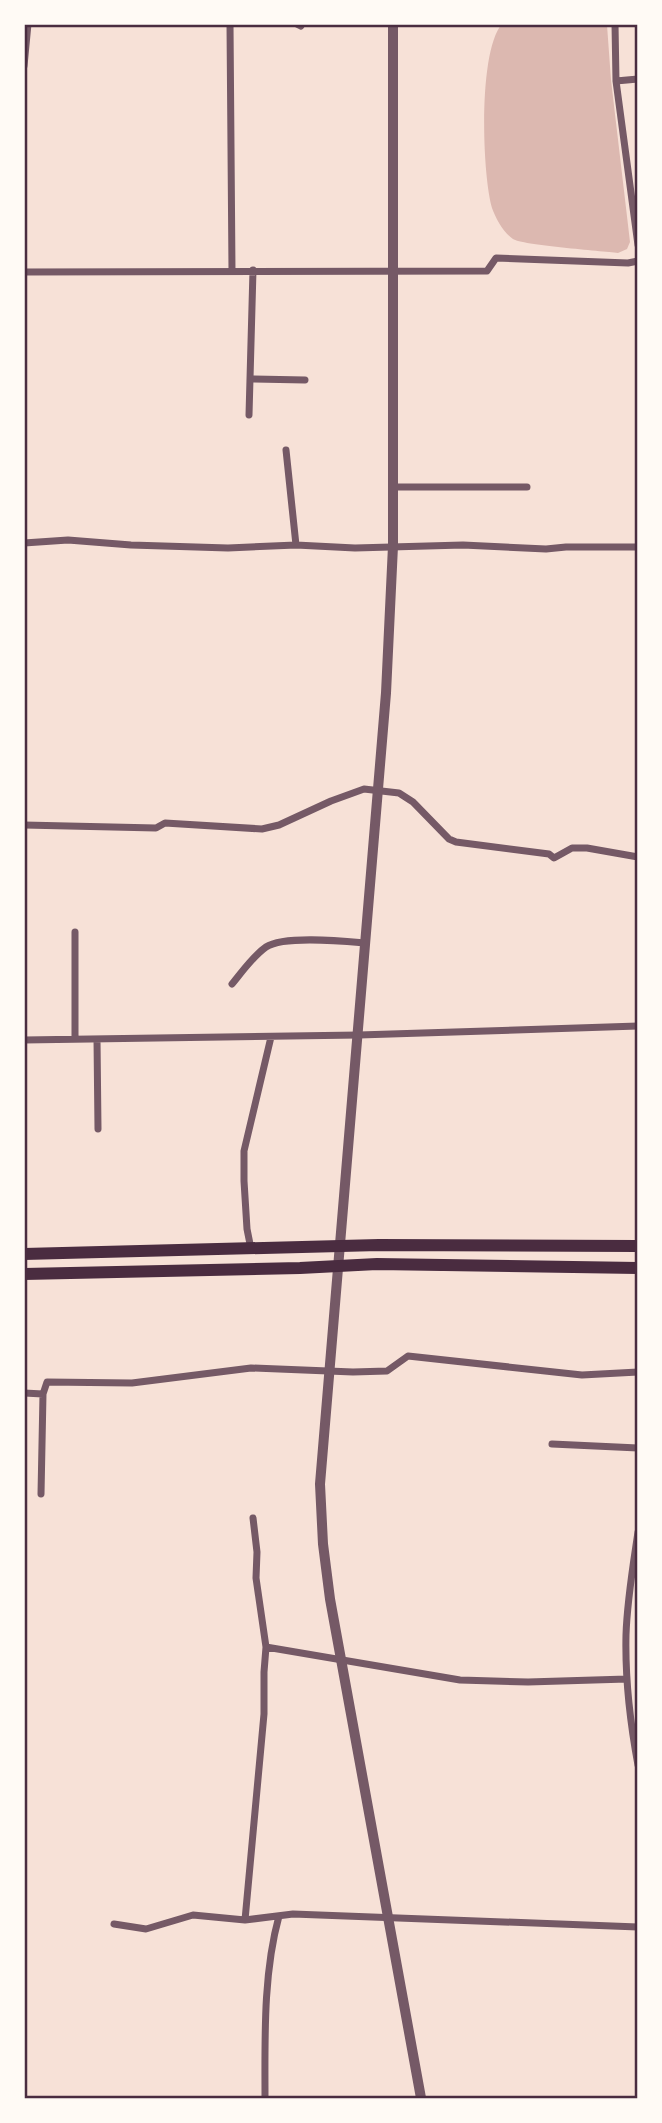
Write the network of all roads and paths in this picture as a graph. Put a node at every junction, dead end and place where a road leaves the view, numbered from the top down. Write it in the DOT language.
graph roads {
  1 [pos="28,24"];
  2 [pos="230,24"];
  3 [pos="393,24"];
  4 [pos="615,24"];
  5 [pos="24,66"];
  6 [pos="638,79"];
  7 [pos="616,81"];
  8 [pos="638,245"];
  9 [pos="638,261"];
  10 [pos="253,270"];
  11 [pos="392,270"];
  12 [pos="232,271"];
  13 [pos="24,272"];
  14 [pos="250,379"];
  15 [pos="305,380"];
  16 [pos="249,415"];
  17 [pos="286,450"];
  18 [pos="392,487"];
  19 [pos="527,487"];
  20 [pos="24,543"];
  21 [pos="296,545"];
  22 [pos="393,547"];
  23 [pos="638,547"];
  24 [pos="377,791"];
  25 [pos="24,825"];
  26 [pos="638,857"];
  27 [pos="75,932"];
  28 [pos="366,943"];
  29 [pos="232,984"];
  30 [pos="638,1026"];
  31 [pos="359,1035"];
  32 [pos="271,1037"];
  33 [pos="97,1039"];
  34 [pos="24,1040"];
  35 [pos="75,1040"];
  36 [pos="97,1129"];
  37 [pos="638,1246"];
  38 [pos="340,1247"];
  39 [pos="251,1249"];
  40 [pos="24,1254"];
  41 [pos="338,1267"];
  42 [pos="638,1268"];
  43 [pos="24,1274"];
  44 [pos="329,1371"];
  45 [pos="638,1372"];
  46 [pos="24,1394"];
  47 [pos="43,1394"];
  48 [pos="552,1444"];
  49 [pos="638,1448"];
  50 [pos="41,1494"];
  51 [pos="253,1518"];
  52 [pos="638,1532"];
  53 [pos="266,1647"];
  54 [pos="341,1661"];
  55 [pos="627,1679"];
  56 [pos="638,1765"];
  57 [pos="279,1916"];
  58 [pos="389,1919"];
  59 [pos="244,1920"];
  60 [pos="114,1924"];
  61 [pos="638,1927"];
  62 [pos="265,2098"];
  63 [pos="421,2098"];
  1 -- 5 [label="street"];
  2 -- 12 [label="street"];
  3 -- 11 [label="street"];
  4 -- 7 [label="street"];
  6 -- 7 [label="street"];
  7 -- 8 [label="street"];
  9 -- 11 [label="street"];
  10 -- 11 [label="street"];
  10 -- 12 [label="street"];
  10 -- 14 [label="street"];
  11 -- 18 [label="street"];
  12 -- 13 [label="street"];
  14 -- 15 [label="street"];
  14 -- 16 [label="street"];
  17 -- 21 [label="street"];
  18 -- 19 [label="street"];
  18 -- 22 [label="street"];
  20 -- 21 [label="street"];
  21 -- 22 [label="street"];
  22 -- 23 [label="street"];
  22 -- 24 [label="street"];
  24 -- 25 [label="street"];
  24 -- 26 [label="street"];
  24 -- 28 [label="street"];
  27 -- 35 [label="street"];
  28 -- 29 [label="street"];
  28 -- 31 [label="street"];
  30 -- 31 [label="street"];
  31 -- 32 [label="street"];
  31 -- 38 [label="street"];
  32 -- 33 [label="street"];
  32 -- 39 [label="street"];
  33 -- 35 [label="street"];
  33 -- 36 [label="street"];
  34 -- 35 [label="street"];
  37 -- 38 [label="main road"];
  38 -- 39 [label="main road"];
  38 -- 41 [label="street"];
  39 -- 40 [label="main road"];
  41 -- 42 [label="main road"];
  41 -- 43 [label="main road"];
  41 -- 44 [label="street"];
  44 -- 45 [label="street"];
  44 -- 47 [label="street"];
  44 -- 54 [label="street"];
  46 -- 47 [label="street"];
  47 -- 50 [label="street"];
  48 -- 49 [label="street"];
  51 -- 53 [label="street"];
  52 -- 55 [label="street"];
  53 -- 54 [label="street"];
  53 -- 59 [label="street"];
  54 -- 55 [label="street"];
  54 -- 58 [label="street"];
  55 -- 56 [label="street"];
  57 -- 58 [label="street"];
  57 -- 59 [label="street"];
  57 -- 62 [label="street"];
  58 -- 61 [label="street"];
  58 -- 63 [label="street"];
  59 -- 60 [label="street"];
}
